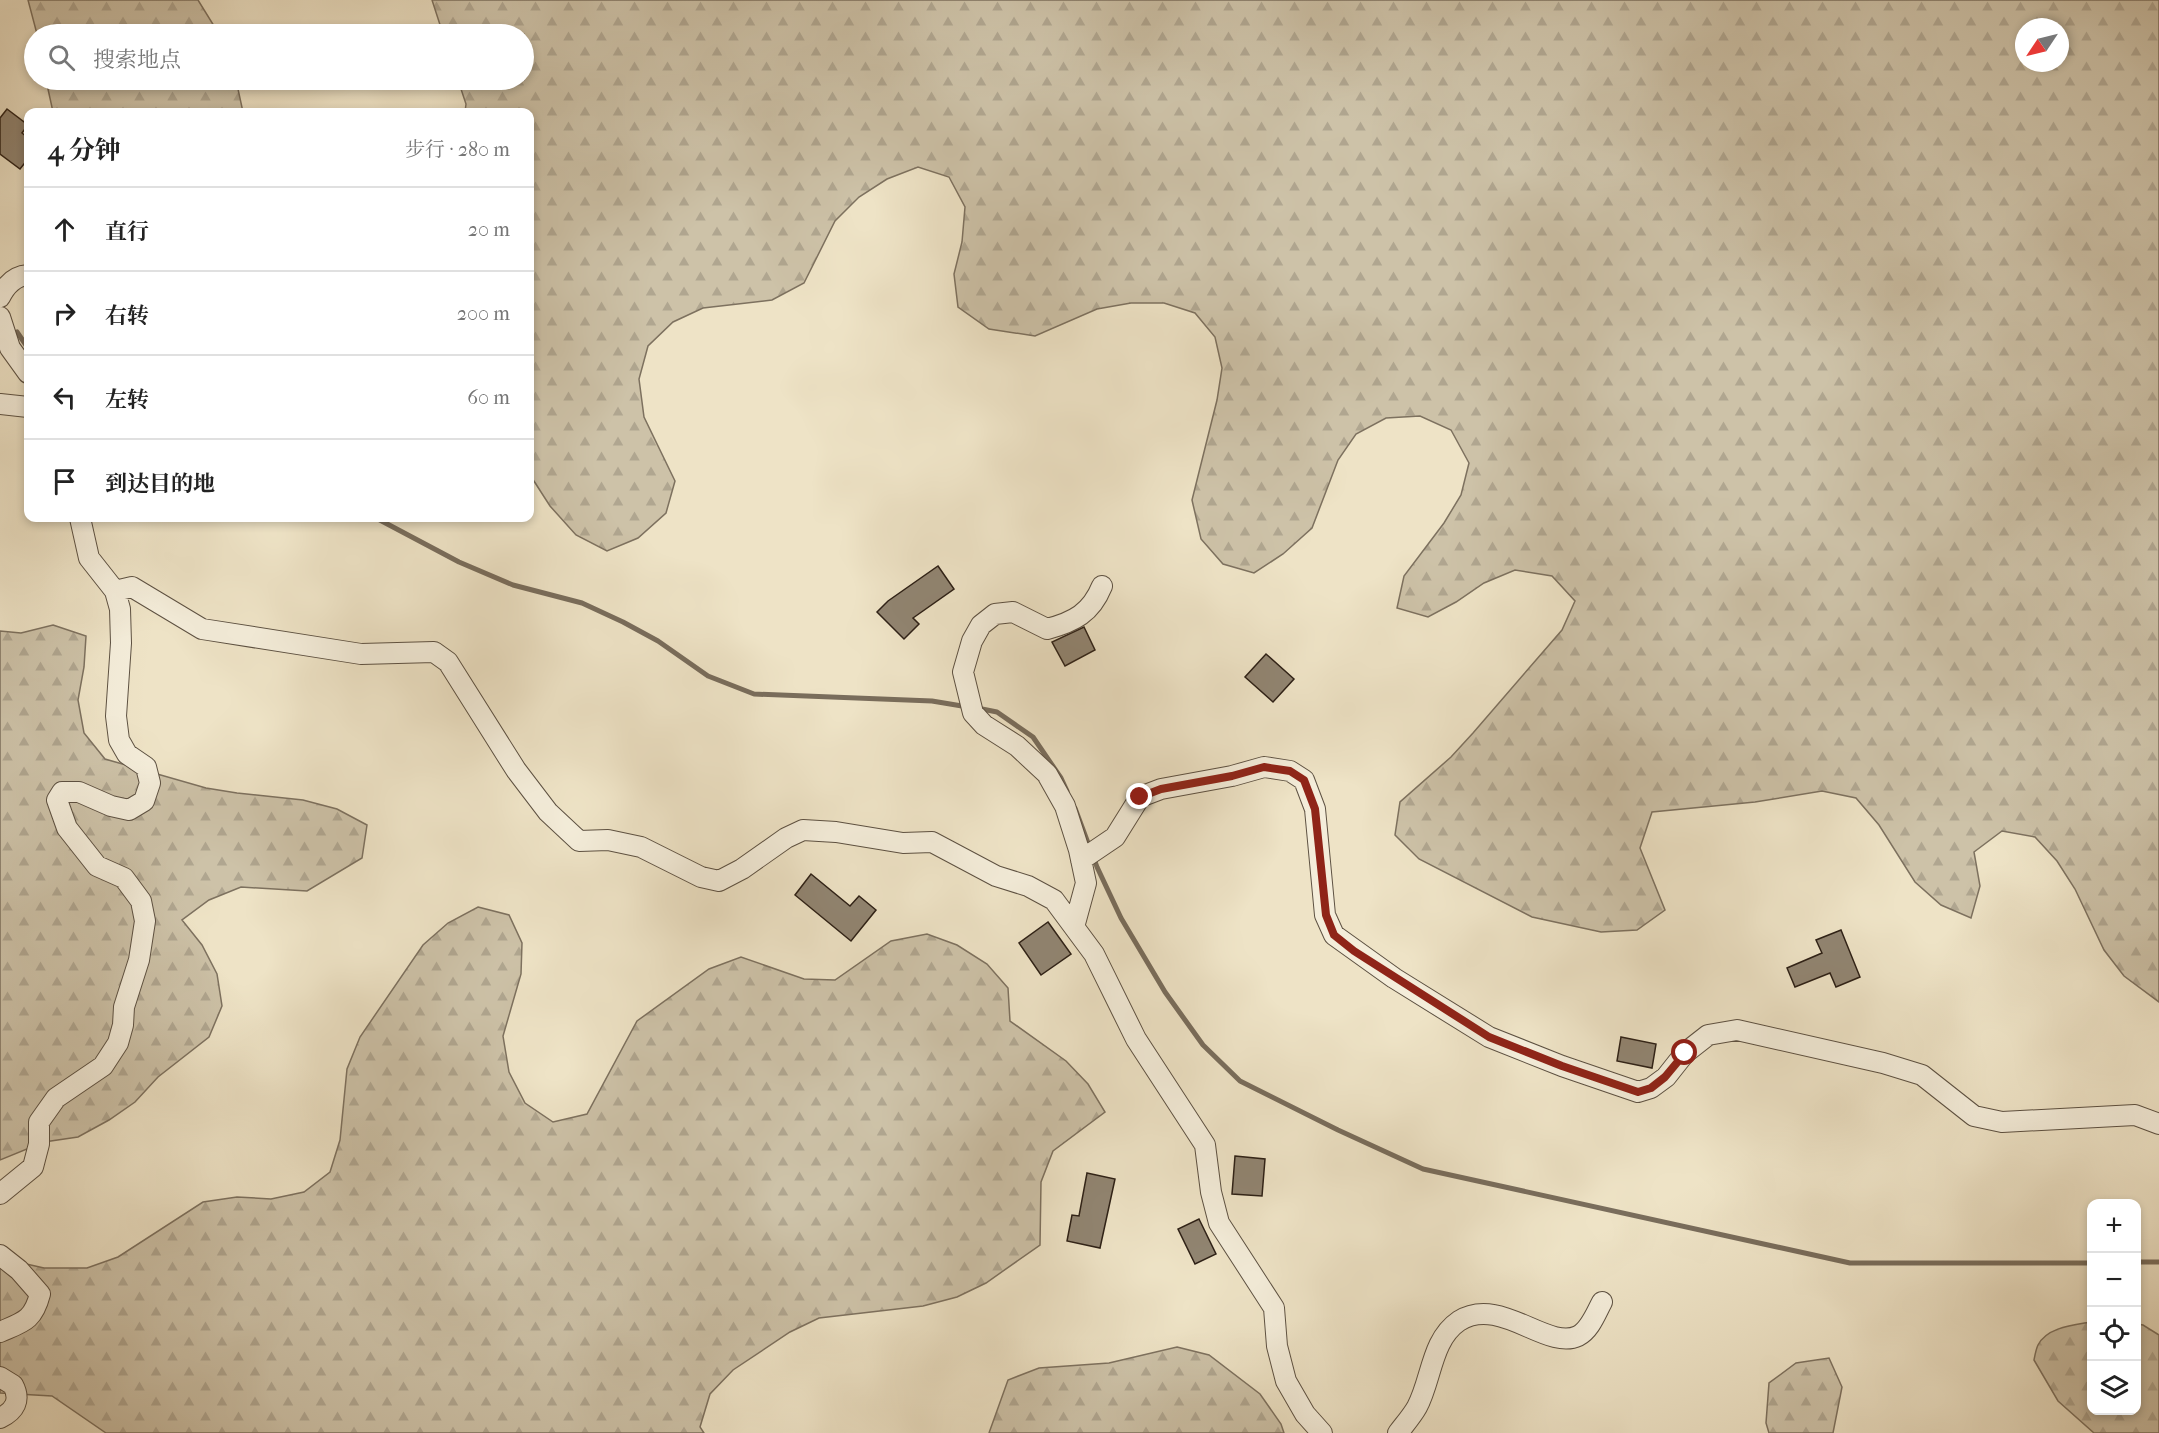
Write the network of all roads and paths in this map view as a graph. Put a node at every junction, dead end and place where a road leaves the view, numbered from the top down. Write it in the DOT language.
graph roads {
  1 [pos="24,275"];
  2 [pos="0,297"];
  3 [pos="0,317"];
  4 [pos="24,367"];
  5 [pos="0,404"];
  6 [pos="24,407"];
  7 [pos="81,522"];
  8 [pos="1102,586"];
  9 [pos="115,591"];
  10 [pos="1091,854"];
  11 [pos="1074,927"];
  12 [pos="2159,1124"];
  13 [pos="0,1194"];
  14 [pos="0,1255"];
  15 [pos="1602,1302"];
  16 [pos="0,1332"];
  17 [pos="0,1377"];
  18 [pos="0,1418"];
  19 [pos="1322,1433"];
  20 [pos="1398,1433"];
  1 -- 2 [label="street"];
  3 -- 4 [label="street"];
  5 -- 6 [label="street"];
  7 -- 9 [label="street"];
  8 -- 10 [label="street"];
  9 -- 11 [label="street"];
  9 -- 13 [label="street"];
  10 -- 11 [label="street"];
  10 -- 12 [label="street"];
  11 -- 19 [label="street"];
  14 -- 16 [label="street"];
  15 -- 20 [label="street"];
  17 -- 18 [label="street"];
}
